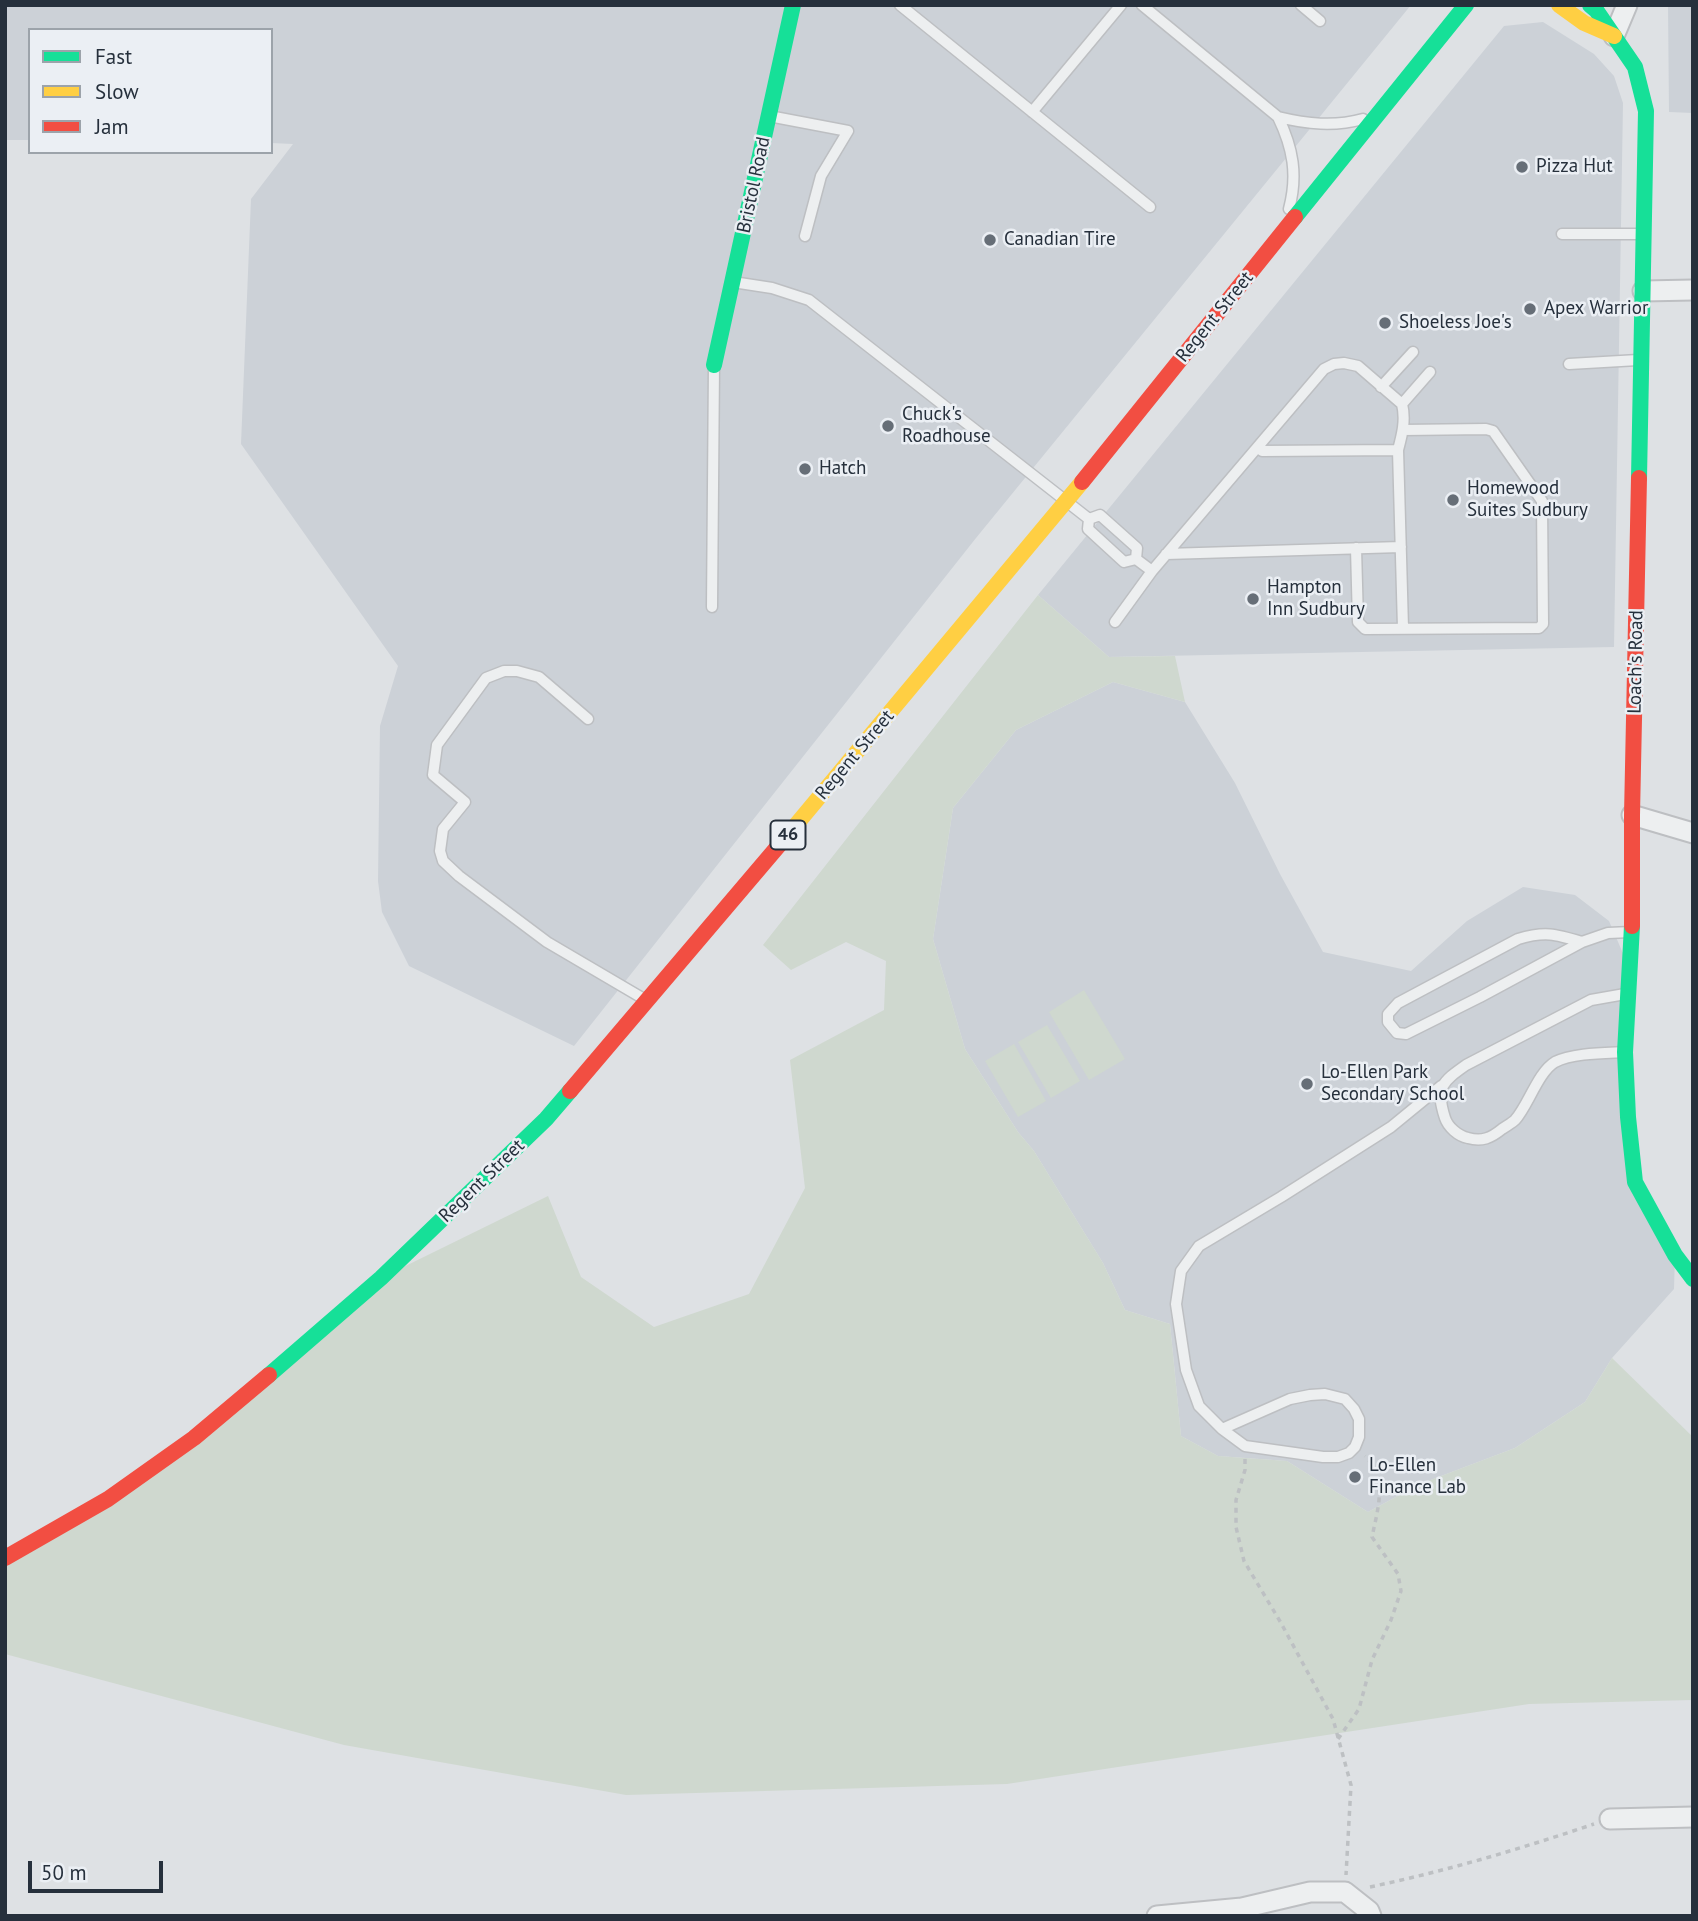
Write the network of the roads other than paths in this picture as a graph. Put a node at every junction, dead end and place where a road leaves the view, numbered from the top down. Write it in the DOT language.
graph roads {
  1 [pos="793,5"];
  2 [pos="900,5"];
  3 [pos="1121,5"];
  4 [pos="1142,5"];
  5 [pos="1301,5"];
  6 [pos="1466,5"];
  7 [pos="1559,5"];
  8 [pos="1590,5"];
  9 [pos="1627,5"];
  10 [pos="1320,21"];
  11 [pos="1614,36"];
  12 [pos="1032,112"];
  13 [pos="769,116"];
  14 [pos="1377,116"];
  15 [pos="1278,117"];
  16 [pos="1150,207"];
  17 [pos="1283,233"];
  18 [pos="1644,233"];
  19 [pos="1562,234"];
  20 [pos="805,236"];
  21 [pos="733,282"];
  22 [pos="1693,290"];
  23 [pos="1643,291"];
  24 [pos="1413,352"];
  25 [pos="1642,360"];
  26 [pos="1569,364"];
  27 [pos="714,365"];
  28 [pos="1430,372"];
  29 [pos="1381,387"];
  30 [pos="1402,404"];
  31 [pos="1403,430"];
  32 [pos="1258,447"];
  33 [pos="1398,450"];
  34 [pos="1067,500"];
  35 [pos="1089,519"];
  36 [pos="1401,547"];
  37 [pos="1356,548"];
  38 [pos="1166,554"];
  39 [pos="1136,559"];
  40 [pos="1152,571"];
  41 [pos="712,607"];
  42 [pos="1115,622"];
  43 [pos="1403,628"];
  44 [pos="588,719"];
  45 [pos="1632,815"];
  46 [pos="1693,833"];
  47 [pos="1632,932"];
  48 [pos="1582,942"];
  49 [pos="1629,993"];
  50 [pos="648,1001"];
  51 [pos="1625,1052"];
  52 [pos="1441,1086"];
  53 [pos="1693,1279"];
  54 [pos="1222,1429"];
  55 [pos="5,1558"];
  56 [pos="1693,1817"];
  57 [pos="1610,1819"];
  58 [pos="1157,1916"];
  59 [pos="1371,1916"];
  1 -- 13 [label="main road, Bristol Road"];
  2 -- 12 [label="lane"];
  3 -- 12 [label="lane"];
  4 -- 15 [label="lane"];
  5 -- 10 [label="lane"];
  6 -- 14 [label="main road, Regent Street / 46"];
  7 -- 11 [label="main road"];
  8 -- 11 [label="main road, Loach's Road"];
  9 -- 11 [label="street"];
  11 -- 18 [label="main road, Loach's Road"];
  12 -- 16 [label="lane"];
  13 -- 20 [label="lane"];
  13 -- 21 [label="main road, Bristol Road"];
  14 -- 15 [label="lane"];
  14 -- 17 [label="main road, Regent Street / 46"];
  15 -- 17 [label="lane"];
  17 -- 34 [label="main road, Regent Street / 46"];
  18 -- 19 [label="lane"];
  18 -- 23 [label="main road, Loach's Road"];
  21 -- 27 [label="main road, Bristol Road"];
  21 -- 34 [label="lane"];
  22 -- 23 [label="street"];
  23 -- 25 [label="main road, Loach's Road"];
  24 -- 29 [label="lane"];
  25 -- 26 [label="lane"];
  25 -- 45 [label="main road, Loach's Road"];
  27 -- 41 [label="lane"];
  28 -- 30 [label="lane"];
  29 -- 30 [label="lane"];
  29 -- 32 [label="lane"];
  30 -- 31 [label="lane"];
  31 -- 33 [label="lane"];
  31 -- 43 [label="lane"];
  32 -- 33 [label="lane"];
  32 -- 38 [label="lane"];
  33 -- 36 [label="lane"];
  34 -- 35 [label="lane"];
  34 -- 50 [label="main road, Regent Street / 46"];
  35 -- 39 [label="lane"];
  35 -- 39 [label="lane"];
  36 -- 37 [label="lane"];
  36 -- 43 [label="lane"];
  37 -- 38 [label="lane"];
  37 -- 43 [label="lane"];
  38 -- 40 [label="lane"];
  39 -- 40 [label="lane"];
  40 -- 42 [label="lane"];
  44 -- 50 [label="lane"];
  45 -- 46 [label="street"];
  45 -- 47 [label="main road, Loach's Road"];
  47 -- 48 [label="lane"];
  47 -- 49 [label="main road, Loach's Road"];
  48 -- 48 [label="lane"];
  49 -- 51 [label="main road, Loach's Road"];
  49 -- 52 [label="lane"];
  50 -- 55 [label="main road, Regent Street / 46"];
  51 -- 52 [label="lane"];
  51 -- 53 [label="main road, Loach's Road"];
  52 -- 54 [label="lane"];
  54 -- 54 [label="lane"];
  56 -- 57 [label="street"];
  58 -- 59 [label="street"];
}
